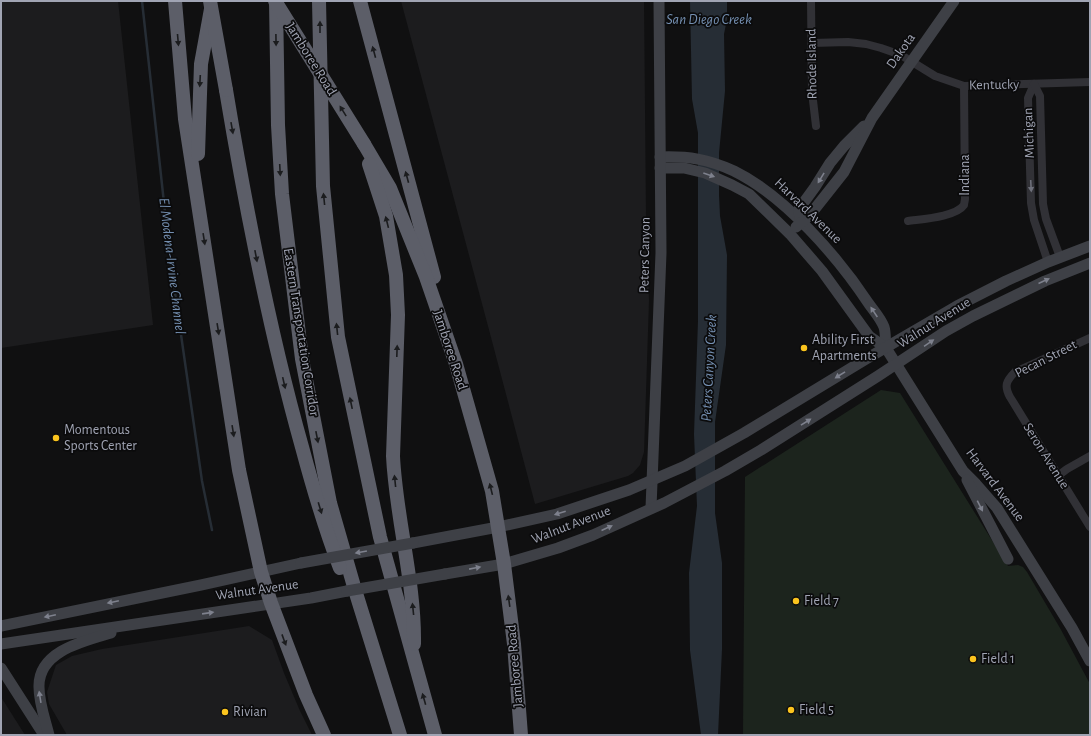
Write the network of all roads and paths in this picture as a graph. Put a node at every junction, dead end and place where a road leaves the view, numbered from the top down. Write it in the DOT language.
graph roads {
  1 [pos="175,1"];
  2 [pos="211,1"];
  3 [pos="276,1"];
  4 [pos="319,1"];
  5 [pos="360,1"];
  6 [pos="660,1"];
  7 [pos="811,1"];
  8 [pos="954,1"];
  9 [pos="812,43"];
  10 [pos="912,62"];
  11 [pos="1090,82"];
  12 [pos="1034,84"];
  13 [pos="964,86"];
  14 [pos="872,118"];
  15 [pos="816,126"];
  16 [pos="1029,134"];
  17 [pos="1042,134"];
  18 [pos="364,144"];
  19 [pos="832,160"];
  20 [pos="660,162"];
  21 [pos="847,168"];
  22 [pos="197,200"];
  23 [pos="908,221"];
  24 [pos="800,222"];
  25 [pos="790,234"];
  26 [pos="1090,246"];
  27 [pos="1060,257"];
  28 [pos="1048,262"];
  29 [pos="1090,263"];
  30 [pos="1090,338"];
  31 [pos="886,348"];
  32 [pos="456,364"];
  33 [pos="896,364"];
  34 [pos="1006,384"];
  35 [pos="1090,456"];
  36 [pos="963,471"];
  37 [pos="1058,475"];
  38 [pos="653,480"];
  39 [pos="651,508"];
  40 [pos="1090,526"];
  41 [pos="498,527"];
  42 [pos="1008,559"];
  43 [pos="504,564"];
  44 [pos="261,572"];
  45 [pos="270,603"];
  46 [pos="148,621"];
  47 [pos="1,626"];
  48 [pos="1,644"];
  49 [pos="1090,661"];
  50 [pos="414,662"];
  51 [pos="1,668"];
  52 [pos="382,679"];
  53 [pos="324,734"];
  54 [pos="44,735"];
  55 [pos="49,735"];
  56 [pos="400,735"];
  57 [pos="435,735"];
  58 [pos="521,735"];
  1 -- 22 [label="highway, one-way"];
  2 -- 22 [label="highway, one-way"];
  2 -- 52 [label="highway, one-way, bridge"];
  18 -- 3 [label="highway, Jamboree Road, one-way, bridge"];
  3 -- 52 [label="highway, Eastern Transportation Corridor, one-way"];
  50 -- 4 [label="highway, one-way"];
  32 -- 5 [label="highway, one-way"];
  6 -- 20 [label="main road, Peters Canyon"];
  7 -- 9 [label="street, Rhode Island"];
  8 -- 10 [label="main road, Dakota"];
  9 -- 10 [label="street, Kentucky"];
  9 -- 15 [label="street, Rhode Island"];
  10 -- 13 [label="street, Kentucky"];
  10 -- 14 [label="main road, Dakota"];
  11 -- 12 [label="street, Kentucky"];
  12 -- 13 [label="street, Kentucky"];
  12 -- 16 [label="street, Michigan"];
  12 -- 17 [label="street, Michigan"];
  13 -- 23 [label="street, Indiana"];
  14 -- 19 [label="main road, Dakota"];
  14 -- 21 [label="main road, Dakota"];
  16 -- 17 [label="street"];
  16 -- 28 [label="street, Michigan, one-way"];
  17 -- 27 [label="street, Michigan"];
  18 -- 32 [label="highway, Jamboree Road"];
  50 -- 18 [label="highway, one-way"];
  19 -- 21 [label="main road"];
  19 -- 24 [label="main road, Dakota, one-way"];
  20 -- 24 [label="main road, Harvard Avenue"];
  20 -- 25 [label="main road, Harvard Avenue, one-way"];
  20 -- 38 [label="main road, Peters Canyon"];
  21 -- 24 [label="main road, Dakota"];
  22 -- 44 [label="highway, one-way"];
  24 -- 25 [label="main road, Dakota"];
  31 -- 24 [label="main road, Harvard Avenue, one-way"];
  25 -- 31 [label="main road, Harvard Avenue"];
  26 -- 27 [label="main road, Walnut Avenue"];
  27 -- 28 [label="main road, Walnut Avenue"];
  28 -- 31 [label="main road, Walnut Avenue"];
  33 -- 29 [label="main road, Walnut Avenue, one-way"];
  30 -- 34 [label="street, Pecan Street"];
  31 -- 33 [label="main road, Harvard Avenue"];
  31 -- 38 [label="main road, Walnut Avenue, one-way"];
  41 -- 32 [label="highway, Jamboree Road, one-way"];
  33 -- 36 [label="main road, Harvard Avenue"];
  39 -- 33 [label="main road, Walnut Avenue, one-way"];
  34 -- 37 [label="street, Seron Avenue"];
  35 -- 37 [label="street"];
  36 -- 42 [label="main road, one-way"];
  36 -- 49 [label="main road, Harvard Avenue"];
  37 -- 40 [label="street, Seron Avenue"];
  38 -- 39 [label="main road, Peters Canyon"];
  38 -- 41 [label="main road, Walnut Avenue, one-way"];
  43 -- 39 [label="main road, Walnut Avenue, one-way"];
  41 -- 43 [label="highway, Jamboree Road"];
  41 -- 44 [label="main road, Walnut Avenue, one-way, bridge"];
  45 -- 43 [label="main road, Walnut Avenue, one-way, bridge"];
  58 -- 43 [label="highway, Jamboree Road, one-way"];
  44 -- 45 [label="highway"];
  44 -- 47 [label="main road, Walnut Avenue, one-way"];
  46 -- 45 [label="main road, Walnut Avenue, one-way"];
  45 -- 53 [label="highway, one-way"];
  46 -- 48 [label="main road, Walnut Avenue"];
  55 -- 46 [label="main road, one-way"];
  57 -- 50 [label="highway, one-way"];
  51 -- 54 [label="main road"];
  52 -- 56 [label="highway"];
}
